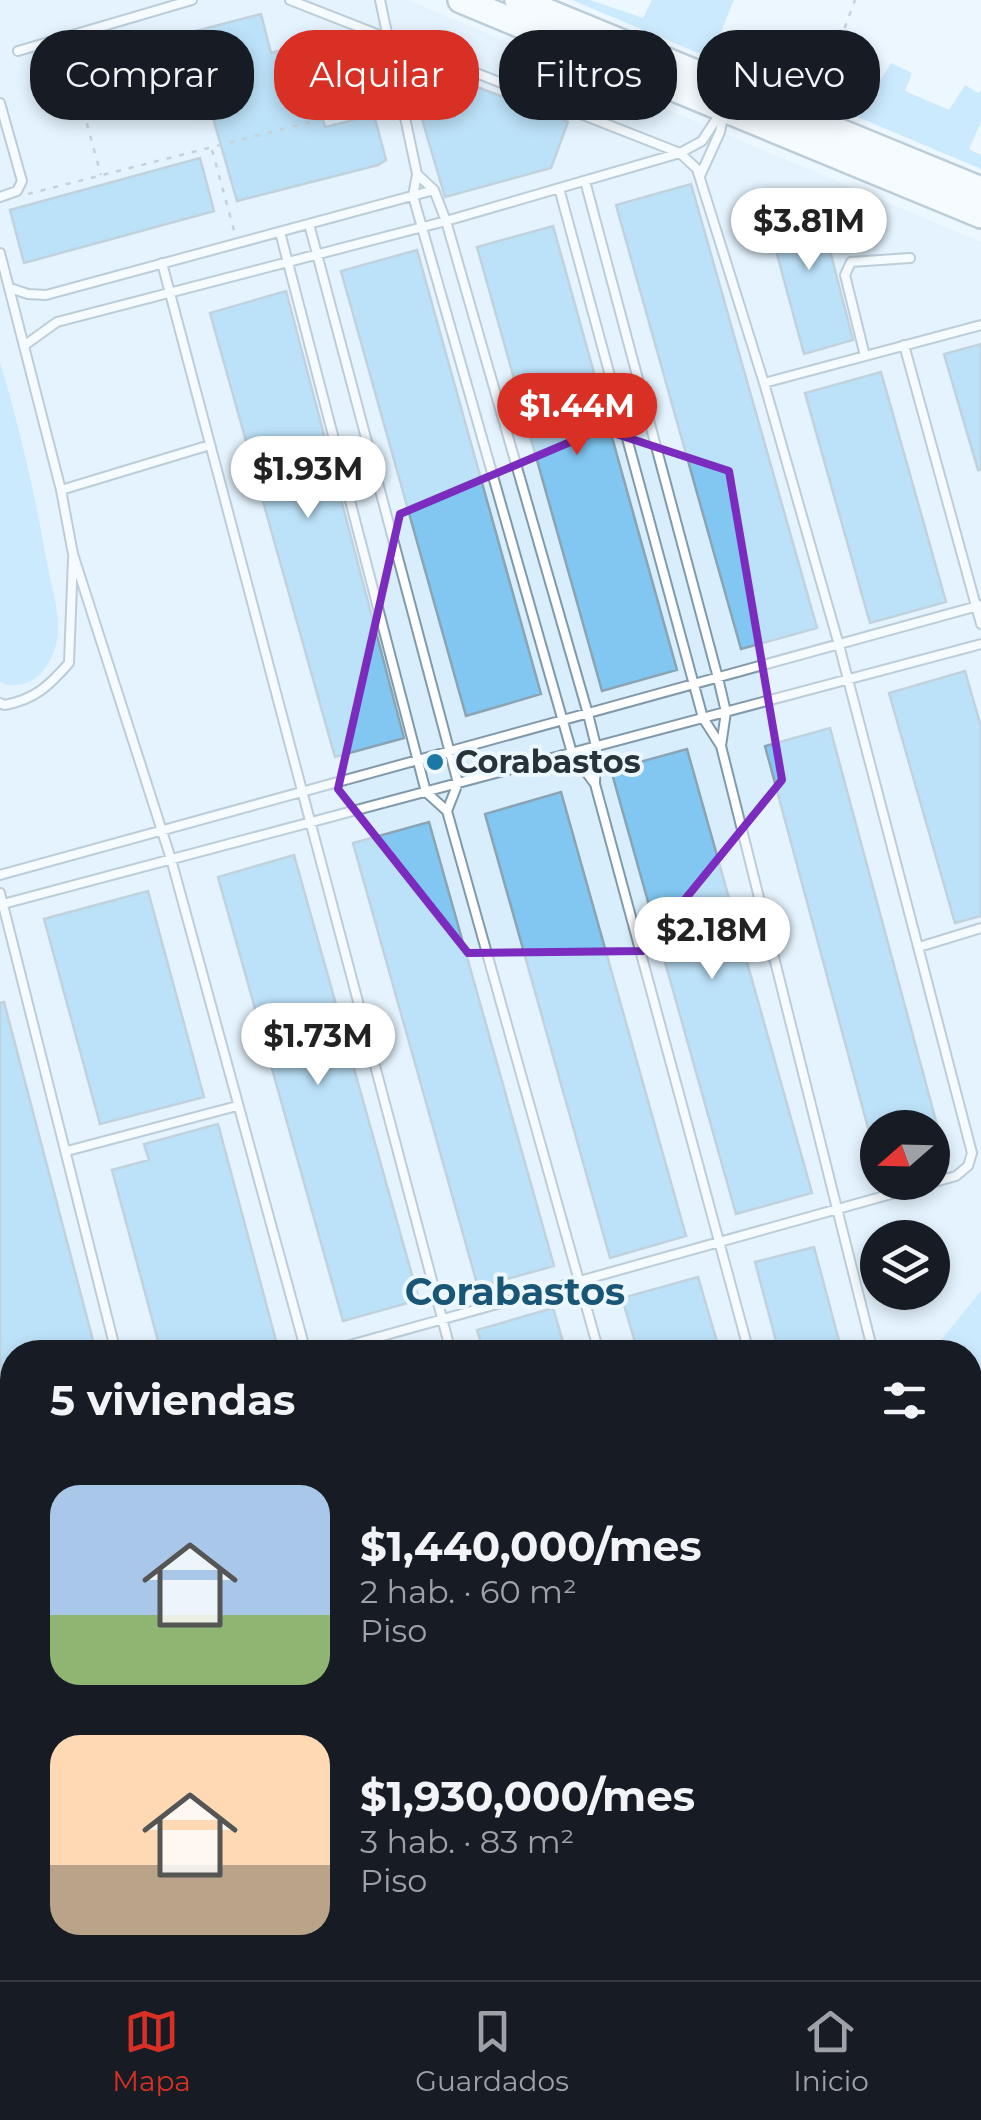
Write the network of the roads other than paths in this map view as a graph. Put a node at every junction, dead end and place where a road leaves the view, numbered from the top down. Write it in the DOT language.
graph roads {
  1 [pos="192,0"];
  2 [pos="290,0"];
  3 [pos="380,0"];
  4 [pos="460,0"];
  5 [pos="518,0"];
  6 [pos="372,30"];
  7 [pos="387,30"];
  8 [pos="18,51"];
  9 [pos="479,72"];
  10 [pos="697,82"];
  11 [pos="697,85"];
  12 [pos="0,103"];
  13 [pos="406,120"];
  14 [pos="715,120"];
  15 [pos="723,120"];
  16 [pos="778,120"];
  17 [pos="791,120"];
  18 [pos="680,153"];
  19 [pos="417,174"];
  20 [pos="700,176"];
  21 [pos="585,181"];
  22 [pos="558,188"];
  23 [pos="434,190"];
  24 [pos="981,190"];
  25 [pos="413,196"];
  26 [pos="0,197"];
  27 [pos="981,216"];
  28 [pos="446,221"];
  29 [pos="308,224"];
  30 [pos="422,228"];
  31 [pos="280,232"];
  32 [pos="0,254"];
  33 [pos="316,254"];
  34 [pos="910,258"];
  35 [pos="288,262"];
  36 [pos="162,264"];
  37 [pos="10,288"];
  38 [pos="170,292"];
  39 [pos="981,326"];
  40 [pos="26,345"];
  41 [pos="904,345"];
  42 [pos="865,356"];
  43 [pos="764,383"];
  44 [pos="210,445"];
  45 [pos="61,490"];
  46 [pos="73,554"];
  47 [pos="979,606"];
  48 [pos="981,624"];
  49 [pos="840,644"];
  50 [pos="981,644"];
  51 [pos="718,678"];
  52 [pos="849,680"];
  53 [pos="694,684"];
  54 [pos="0,703"];
  55 [pos="726,712"];
  56 [pos="588,714"];
  57 [pos="703,718"];
  58 [pos="563,720"];
  59 [pos="596,746"];
  60 [pos="722,746"];
  61 [pos="450,752"];
  62 [pos="572,753"];
  63 [pos="419,760"];
  64 [pos="458,783"];
  65 [pos="594,784"];
  66 [pos="426,792"];
  67 [pos="302,793"];
  68 [pos="447,811"];
  69 [pos="310,822"];
  70 [pos="162,831"];
  71 [pos="171,859"];
  72 [pos="0,875"];
  73 [pos="0,893"];
  74 [pos="1,902"];
  75 [pos="981,928"];
  76 [pos="918,947"];
  77 [pos="237,1106"];
  78 [pos="67,1152"];
  79 [pos="838,1209"];
  80 [pos="721,1242"];
  81 [pos="580,1281"];
  82 [pos="442,1320"];
  83 [pos="113,1340"];
  84 [pos="303,1340"];
  85 [pos="369,1340"];
  86 [pos="447,1340"];
  87 [pos="596,1340"];
  88 [pos="747,1340"];
  89 [pos="870,1340"];
  1 -- 8 [label="lane"];
  2 -- 6 [label="lane"];
  3 -- 7 [label="lane"];
  4 -- 11 [label="main road"];
  5 -- 10 [label="main road"];
  9 -- 18 [label="lane"];
  12 -- 26 [label="lane"];
  13 -- 19 [label="lane"];
  14 -- 18 [label="lane"];
  15 -- 20 [label="lane"];
  16 -- 27 [label="main road"];
  17 -- 24 [label="main road"];
  18 -- 20 [label="lane"];
  18 -- 21 [label="lane"];
  19 -- 23 [label="lane"];
  19 -- 25 [label="lane"];
  20 -- 43 [label="lane"];
  21 -- 22 [label="lane"];
  21 -- 51 [label="lane"];
  22 -- 28 [label="lane"];
  22 -- 53 [label="lane"];
  23 -- 25 [label="lane"];
  23 -- 28 [label="lane"];
  25 -- 29 [label="lane"];
  25 -- 30 [label="lane"];
  28 -- 30 [label="lane"];
  28 -- 56 [label="lane"];
  29 -- 31 [label="lane"];
  29 -- 33 [label="lane"];
  30 -- 33 [label="lane"];
  30 -- 58 [label="lane"];
  31 -- 35 [label="lane"];
  31 -- 36 [label="lane"];
  32 -- 37 [label="lane"];
  33 -- 35 [label="lane"];
  33 -- 61 [label="lane"];
  34 -- 42 [label="lane"];
  35 -- 38 [label="lane"];
  35 -- 63 [label="lane"];
  36 -- 37 [label="lane"];
  36 -- 38 [label="lane"];
  37 -- 40 [label="lane"];
  38 -- 40 [label="lane"];
  38 -- 44 [label="lane"];
  39 -- 41 [label="lane"];
  40 -- 45 [label="lane"];
  41 -- 42 [label="lane"];
  41 -- 47 [label="lane"];
  42 -- 43 [label="lane"];
  43 -- 49 [label="lane"];
  44 -- 45 [label="lane"];
  44 -- 67 [label="lane"];
  45 -- 46 [label="lane"];
  46 -- 54 [label="lane"];
  46 -- 70 [label="lane"];
  47 -- 48 [label="lane"];
  47 -- 49 [label="lane"];
  49 -- 51 [label="lane"];
  49 -- 52 [label="lane"];
  50 -- 52 [label="lane"];
  51 -- 53 [label="lane"];
  51 -- 55 [label="lane"];
  52 -- 55 [label="lane"];
  52 -- 76 [label="lane"];
  53 -- 56 [label="lane"];
  53 -- 57 [label="lane"];
  55 -- 57 [label="lane"];
  55 -- 60 [label="lane"];
  56 -- 58 [label="lane"];
  56 -- 59 [label="lane"];
  57 -- 59 [label="lane"];
  57 -- 60 [label="lane"];
  58 -- 61 [label="lane"];
  58 -- 62 [label="lane"];
  59 -- 62 [label="lane"];
  59 -- 65 [label="lane"];
  60 -- 79 [label="lane"];
  61 -- 63 [label="lane"];
  61 -- 64 [label="lane"];
  62 -- 64 [label="lane"];
  62 -- 65 [label="lane"];
  63 -- 66 [label="lane"];
  63 -- 67 [label="lane"];
  64 -- 66 [label="lane"];
  64 -- 68 [label="lane"];
  65 -- 80 [label="lane"];
  66 -- 68 [label="lane"];
  66 -- 69 [label="lane"];
  67 -- 69 [label="lane"];
  67 -- 70 [label="lane"];
  68 -- 81 [label="lane"];
  69 -- 71 [label="lane"];
  69 -- 82 [label="lane"];
  70 -- 71 [label="lane"];
  70 -- 72 [label="lane"];
  71 -- 74 [label="lane"];
  71 -- 77 [label="lane"];
  73 -- 74 [label="lane"];
  74 -- 78 [label="lane"];
  75 -- 76 [label="lane"];
  76 -- 79 [label="lane"];
  77 -- 78 [label="lane"];
  77 -- 84 [label="lane"];
  78 -- 83 [label="lane"];
  79 -- 80 [label="lane"];
  79 -- 89 [label="lane"];
  80 -- 81 [label="lane"];
  80 -- 88 [label="lane"];
  81 -- 82 [label="lane"];
  81 -- 87 [label="lane"];
  82 -- 85 [label="lane"];
  82 -- 86 [label="lane"];
}
